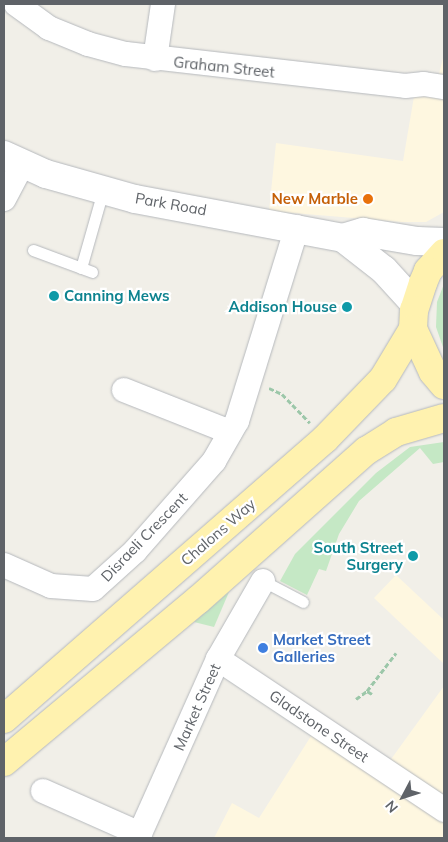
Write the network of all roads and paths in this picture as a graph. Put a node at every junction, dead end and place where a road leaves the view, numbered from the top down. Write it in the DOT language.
graph roads {
  1 [pos="16,4"];
  2 [pos="163,4"];
  3 [pos="155,59"];
  4 [pos="444,87"];
  5 [pos="13,159"];
  6 [pos="104,191"];
  7 [pos="4,199"];
  8 [pos="297,227"];
  9 [pos="343,238"];
  10 [pos="444,242"];
  11 [pos="33,250"];
  12 [pos="444,252"];
  13 [pos="414,316"];
  14 [pos="444,385"];
  15 [pos="124,390"];
  16 [pos="444,418"];
  17 [pos="230,432"];
  18 [pos="4,566"];
  19 [pos="263,580"];
  20 [pos="303,602"];
  21 [pos="216,653"];
  22 [pos="396,653"];
  23 [pos="367,691"];
  24 [pos="372,694"];
  25 [pos="356,699"];
  26 [pos="4,719"];
  27 [pos="4,762"];
  28 [pos="43,791"];
  29 [pos="444,810"];
  30 [pos="139,836"];
  1 -- 3 [label="street, Graham Street"];
  2 -- 3 [label="street"];
  3 -- 4 [label="street, Graham Street"];
  5 -- 6 [label="street, Park Road"];
  5 -- 7 [label="street"];
  6 -- 8 [label="street, Park Road"];
  6 -- 11 [label="lane"];
  8 -- 9 [label="street, Park Road"];
  8 -- 17 [label="street, Disraeli Crescent"];
  9 -- 10 [label="street"];
  9 -- 13 [label="street"];
  12 -- 13 [label="main road, Chalons Way"];
  13 -- 14 [label="main road"];
  13 -- 26 [label="main road, Chalons Way"];
  15 -- 17 [label="street"];
  16 -- 27 [label="main road"];
  17 -- 18 [label="street, Disraeli Crescent"];
  19 -- 20 [label="lane"];
  19 -- 21 [label="street, Market Street"];
  21 -- 29 [label="street, Gladstone Street"];
  21 -- 30 [label="street, Market Street"];
  22 -- 23 [label="path"];
  23 -- 24 [label="path"];
  23 -- 25 [label="path"];
  28 -- 30 [label="street"];
}
